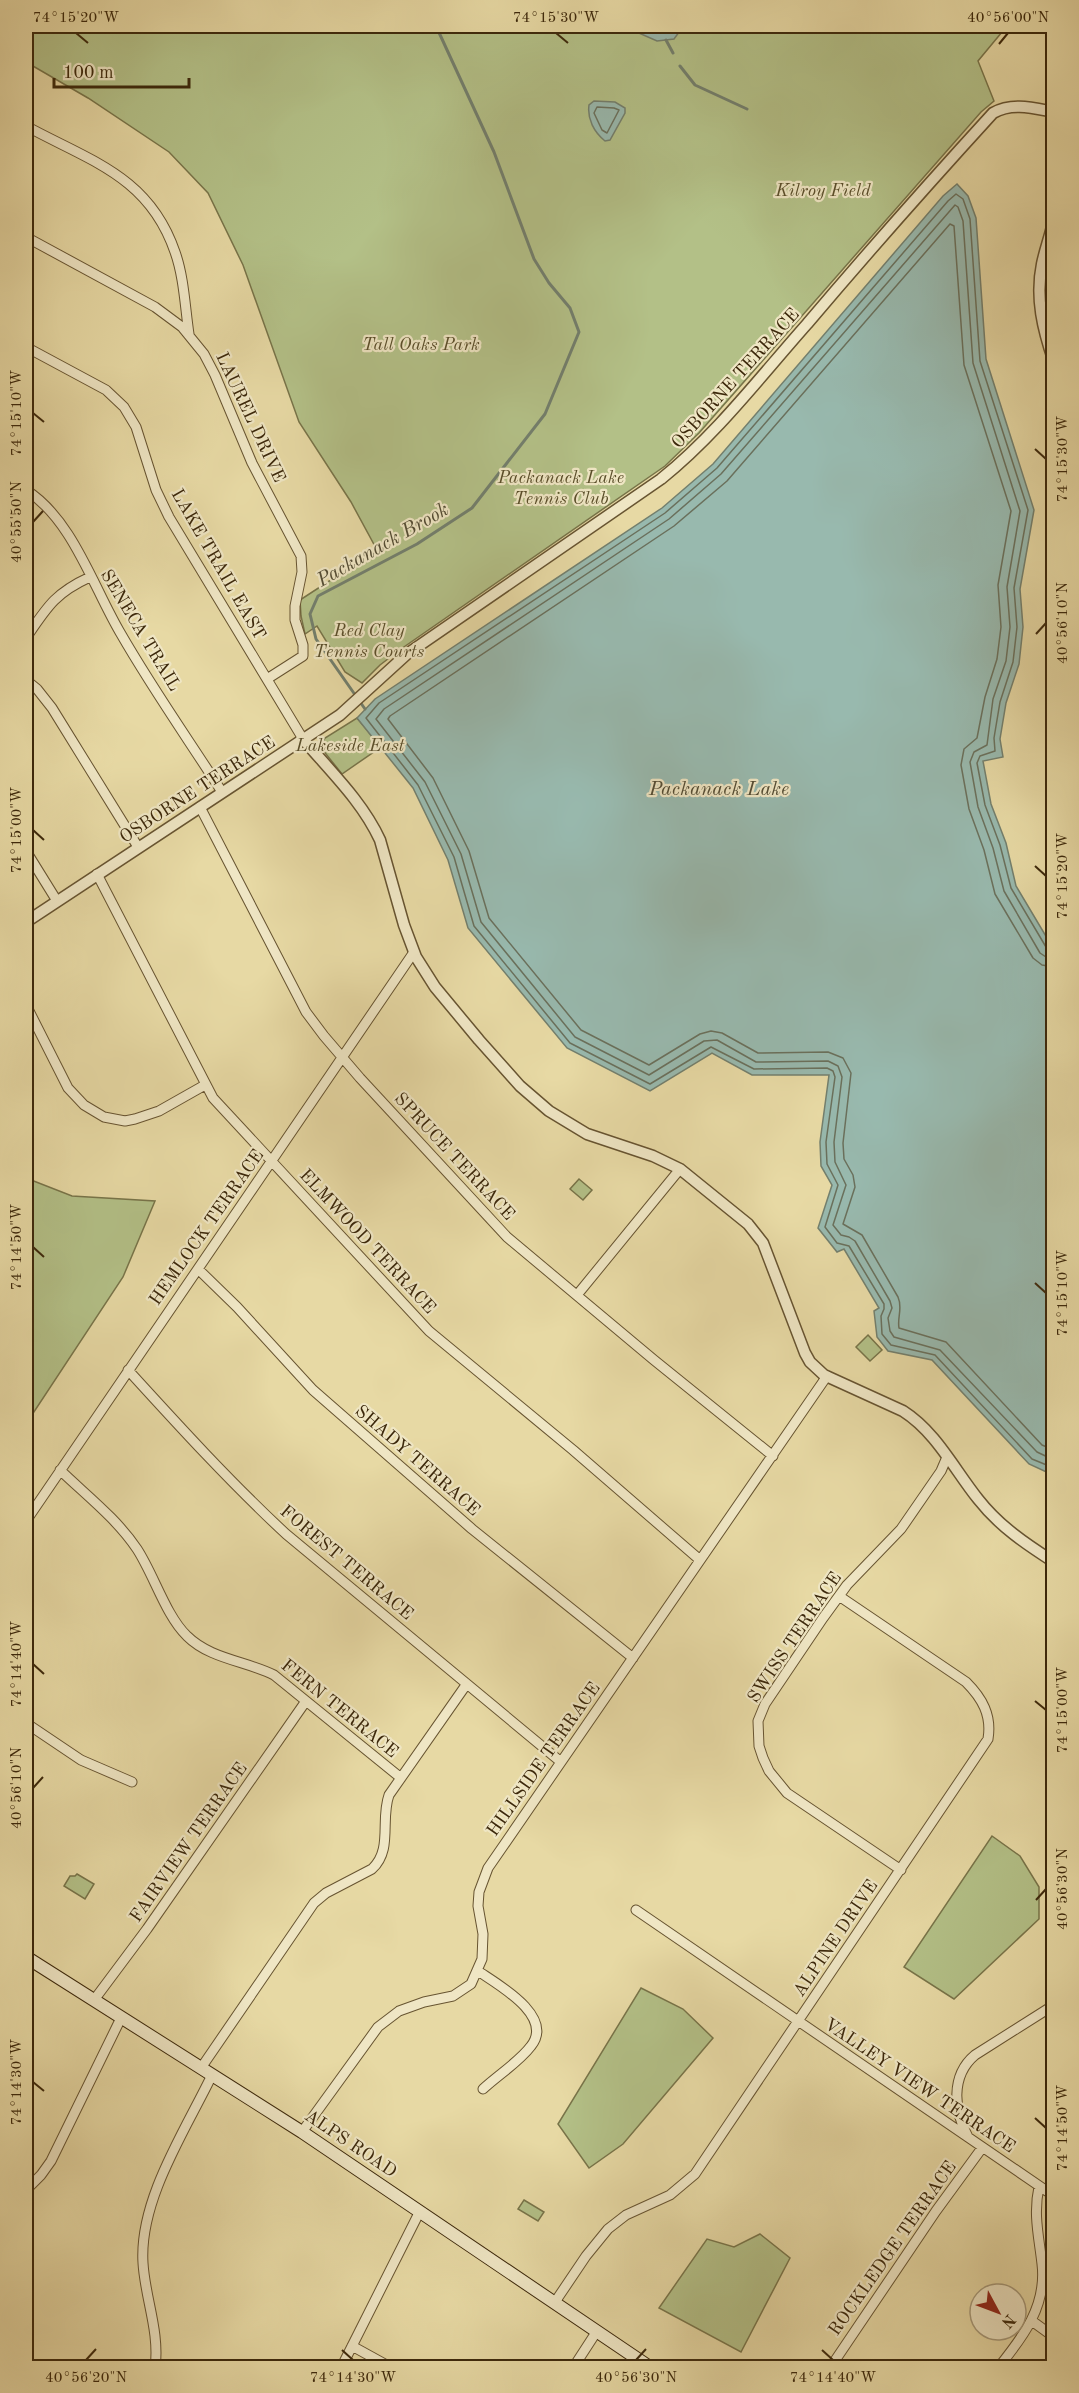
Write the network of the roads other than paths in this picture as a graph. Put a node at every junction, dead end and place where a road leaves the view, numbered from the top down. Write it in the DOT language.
graph roads {
  1 [pos="1053,112"];
  2 [pos="26,126"];
  3 [pos="1053,218"];
  4 [pos="1052,232"];
  5 [pos="26,237"];
  6 [pos="189,336"];
  7 [pos="26,347"];
  8 [pos="1053,362"];
  9 [pos="26,490"];
  10 [pos="90,577"];
  11 [pos="26,638"];
  12 [pos="267,679"];
  13 [pos="26,680"];
  14 [pos="303,739"];
  15 [pos="222,792"];
  16 [pos="200,807"];
  17 [pos="138,847"];
  18 [pos="26,851"];
  19 [pos="97,874"];
  20 [pos="57,901"];
  21 [pos="26,922"];
  22 [pos="414,952"];
  23 [pos="26,1005"];
  24 [pos="343,1058"];
  25 [pos="205,1085"];
  26 [pos="271,1161"];
  27 [pos="680,1169"];
  28 [pos="198,1269"];
  29 [pos="578,1295"];
  30 [pos="128,1370"];
  31 [pos="827,1376"];
  32 [pos="773,1456"];
  33 [pos="946,1457"];
  34 [pos="60,1470"];
  35 [pos="26,1521"];
  36 [pos="700,1560"];
  37 [pos="1053,1562"];
  38 [pos="839,1596"];
  39 [pos="633,1658"];
  40 [pos="466,1684"];
  41 [pos="306,1701"];
  42 [pos="26,1723"];
  43 [pos="561,1762"];
  44 [pos="400,1778"];
  45 [pos="132,1782"];
  46 [pos="901,1870"];
  47 [pos="636,1910"];
  48 [pos="26,1957"];
  49 [pos="478,1971"];
  50 [pos="94,2000"];
  51 [pos="1053,2005"];
  52 [pos="121,2018"];
  53 [pos="798,2022"];
  54 [pos="201,2068"];
  55 [pos="212,2075"];
  56 [pos="483,2089"];
  57 [pos="302,2132"];
  58 [pos="968,2139"];
  59 [pos="982,2148"];
  60 [pos="1039,2187"];
  61 [pos="26,2190"];
  62 [pos="1053,2196"];
  63 [pos="420,2211"];
  64 [pos="555,2302"];
  65 [pos="1032,2321"];
  66 [pos="597,2331"];
  67 [pos="1053,2337"];
  68 [pos="352,2346"];
  69 [pos="155,2367"];
  70 [pos="341,2367"];
  71 [pos="392,2367"];
  72 [pos="573,2367"];
  73 [pos="651,2367"];
  74 [pos="830,2367"];
  75 [pos="998,2367"];
  1 -- 14 [label="street, OSBORNE TERRACE"];
  2 -- 6 [label="street"];
  3 -- 4 [label="street"];
  4 -- 8 [label="street"];
  5 -- 6 [label="street, LAUREL DRIVE"];
  6 -- 12 [label="street, LAUREL DRIVE"];
  7 -- 12 [label="street, LAKE TRAIL EAST"];
  9 -- 10 [label="street, SENECA TRAIL"];
  10 -- 11 [label="street"];
  10 -- 15 [label="street, SENECA TRAIL"];
  12 -- 14 [label="street, LAKE TRAIL EAST"];
  13 -- 17 [label="street"];
  14 -- 15 [label="street, OSBORNE TERRACE"];
  14 -- 22 [label="street"];
  15 -- 16 [label="street, OSBORNE TERRACE"];
  16 -- 17 [label="street, OSBORNE TERRACE"];
  16 -- 24 [label="street, SPRUCE TERRACE"];
  17 -- 19 [label="street, OSBORNE TERRACE"];
  18 -- 20 [label="street"];
  19 -- 20 [label="street, OSBORNE TERRACE"];
  19 -- 25 [label="street, ELMWOOD TERRACE"];
  20 -- 21 [label="street, OSBORNE TERRACE"];
  22 -- 24 [label="street, HEMLOCK TERRACE"];
  22 -- 27 [label="street"];
  23 -- 25 [label="street"];
  24 -- 26 [label="street, HEMLOCK TERRACE"];
  24 -- 29 [label="street, SPRUCE TERRACE"];
  25 -- 26 [label="street, ELMWOOD TERRACE"];
  26 -- 28 [label="street, HEMLOCK TERRACE"];
  26 -- 36 [label="street, ELMWOOD TERRACE"];
  27 -- 29 [label="street"];
  27 -- 31 [label="street"];
  28 -- 30 [label="street, HEMLOCK TERRACE"];
  28 -- 39 [label="street, SHADY TERRACE"];
  29 -- 32 [label="street, SPRUCE TERRACE"];
  30 -- 34 [label="street, HEMLOCK TERRACE"];
  30 -- 40 [label="street, FOREST TERRACE"];
  31 -- 32 [label="street, HILLSIDE TERRACE"];
  31 -- 33 [label="street"];
  32 -- 36 [label="street, HILLSIDE TERRACE"];
  33 -- 37 [label="street"];
  33 -- 38 [label="street, SWISS TERRACE"];
  34 -- 35 [label="street, HEMLOCK TERRACE"];
  34 -- 41 [label="street, FERN TERRACE"];
  36 -- 39 [label="street, HILLSIDE TERRACE"];
  38 -- 46 [label="street, SWISS TERRACE"];
  38 -- 46 [label="street, ALPINE DRIVE"];
  39 -- 43 [label="street, HILLSIDE TERRACE"];
  40 -- 43 [label="street, FOREST TERRACE"];
  40 -- 44 [label="street"];
  41 -- 44 [label="street, FERN TERRACE"];
  41 -- 50 [label="street, FAIRVIEW TERRACE"];
  42 -- 45 [label="street"];
  43 -- 49 [label="street, HILLSIDE TERRACE"];
  44 -- 54 [label="street"];
  46 -- 53 [label="street, ALPINE DRIVE"];
  47 -- 53 [label="street, VALLEY VIEW TERRACE"];
  48 -- 50 [label="main road, ALPS ROAD"];
  49 -- 56 [label="street"];
  49 -- 57 [label="street"];
  50 -- 52 [label="main road, ALPS ROAD"];
  51 -- 58 [label="street"];
  52 -- 54 [label="main road, ALPS ROAD"];
  52 -- 61 [label="street"];
  53 -- 58 [label="street, VALLEY VIEW TERRACE"];
  53 -- 64 [label="street, ALPINE DRIVE"];
  54 -- 55 [label="main road, ALPS ROAD"];
  55 -- 57 [label="main road, ALPS ROAD"];
  55 -- 69 [label="street"];
  57 -- 63 [label="main road, ALPS ROAD"];
  58 -- 59 [label="street, VALLEY VIEW TERRACE"];
  59 -- 60 [label="street, VALLEY VIEW TERRACE"];
  59 -- 74 [label="street, ROCKLEDGE TERRACE"];
  60 -- 62 [label="street, VALLEY VIEW TERRACE"];
  60 -- 65 [label="street"];
  63 -- 64 [label="main road, ALPS ROAD"];
  63 -- 68 [label="street"];
  64 -- 66 [label="main road, ALPS ROAD"];
  65 -- 67 [label="street"];
  65 -- 75 [label="street"];
  66 -- 72 [label="street"];
  66 -- 73 [label="main road, ALPS ROAD"];
  68 -- 70 [label="street"];
  68 -- 71 [label="street"];
}
